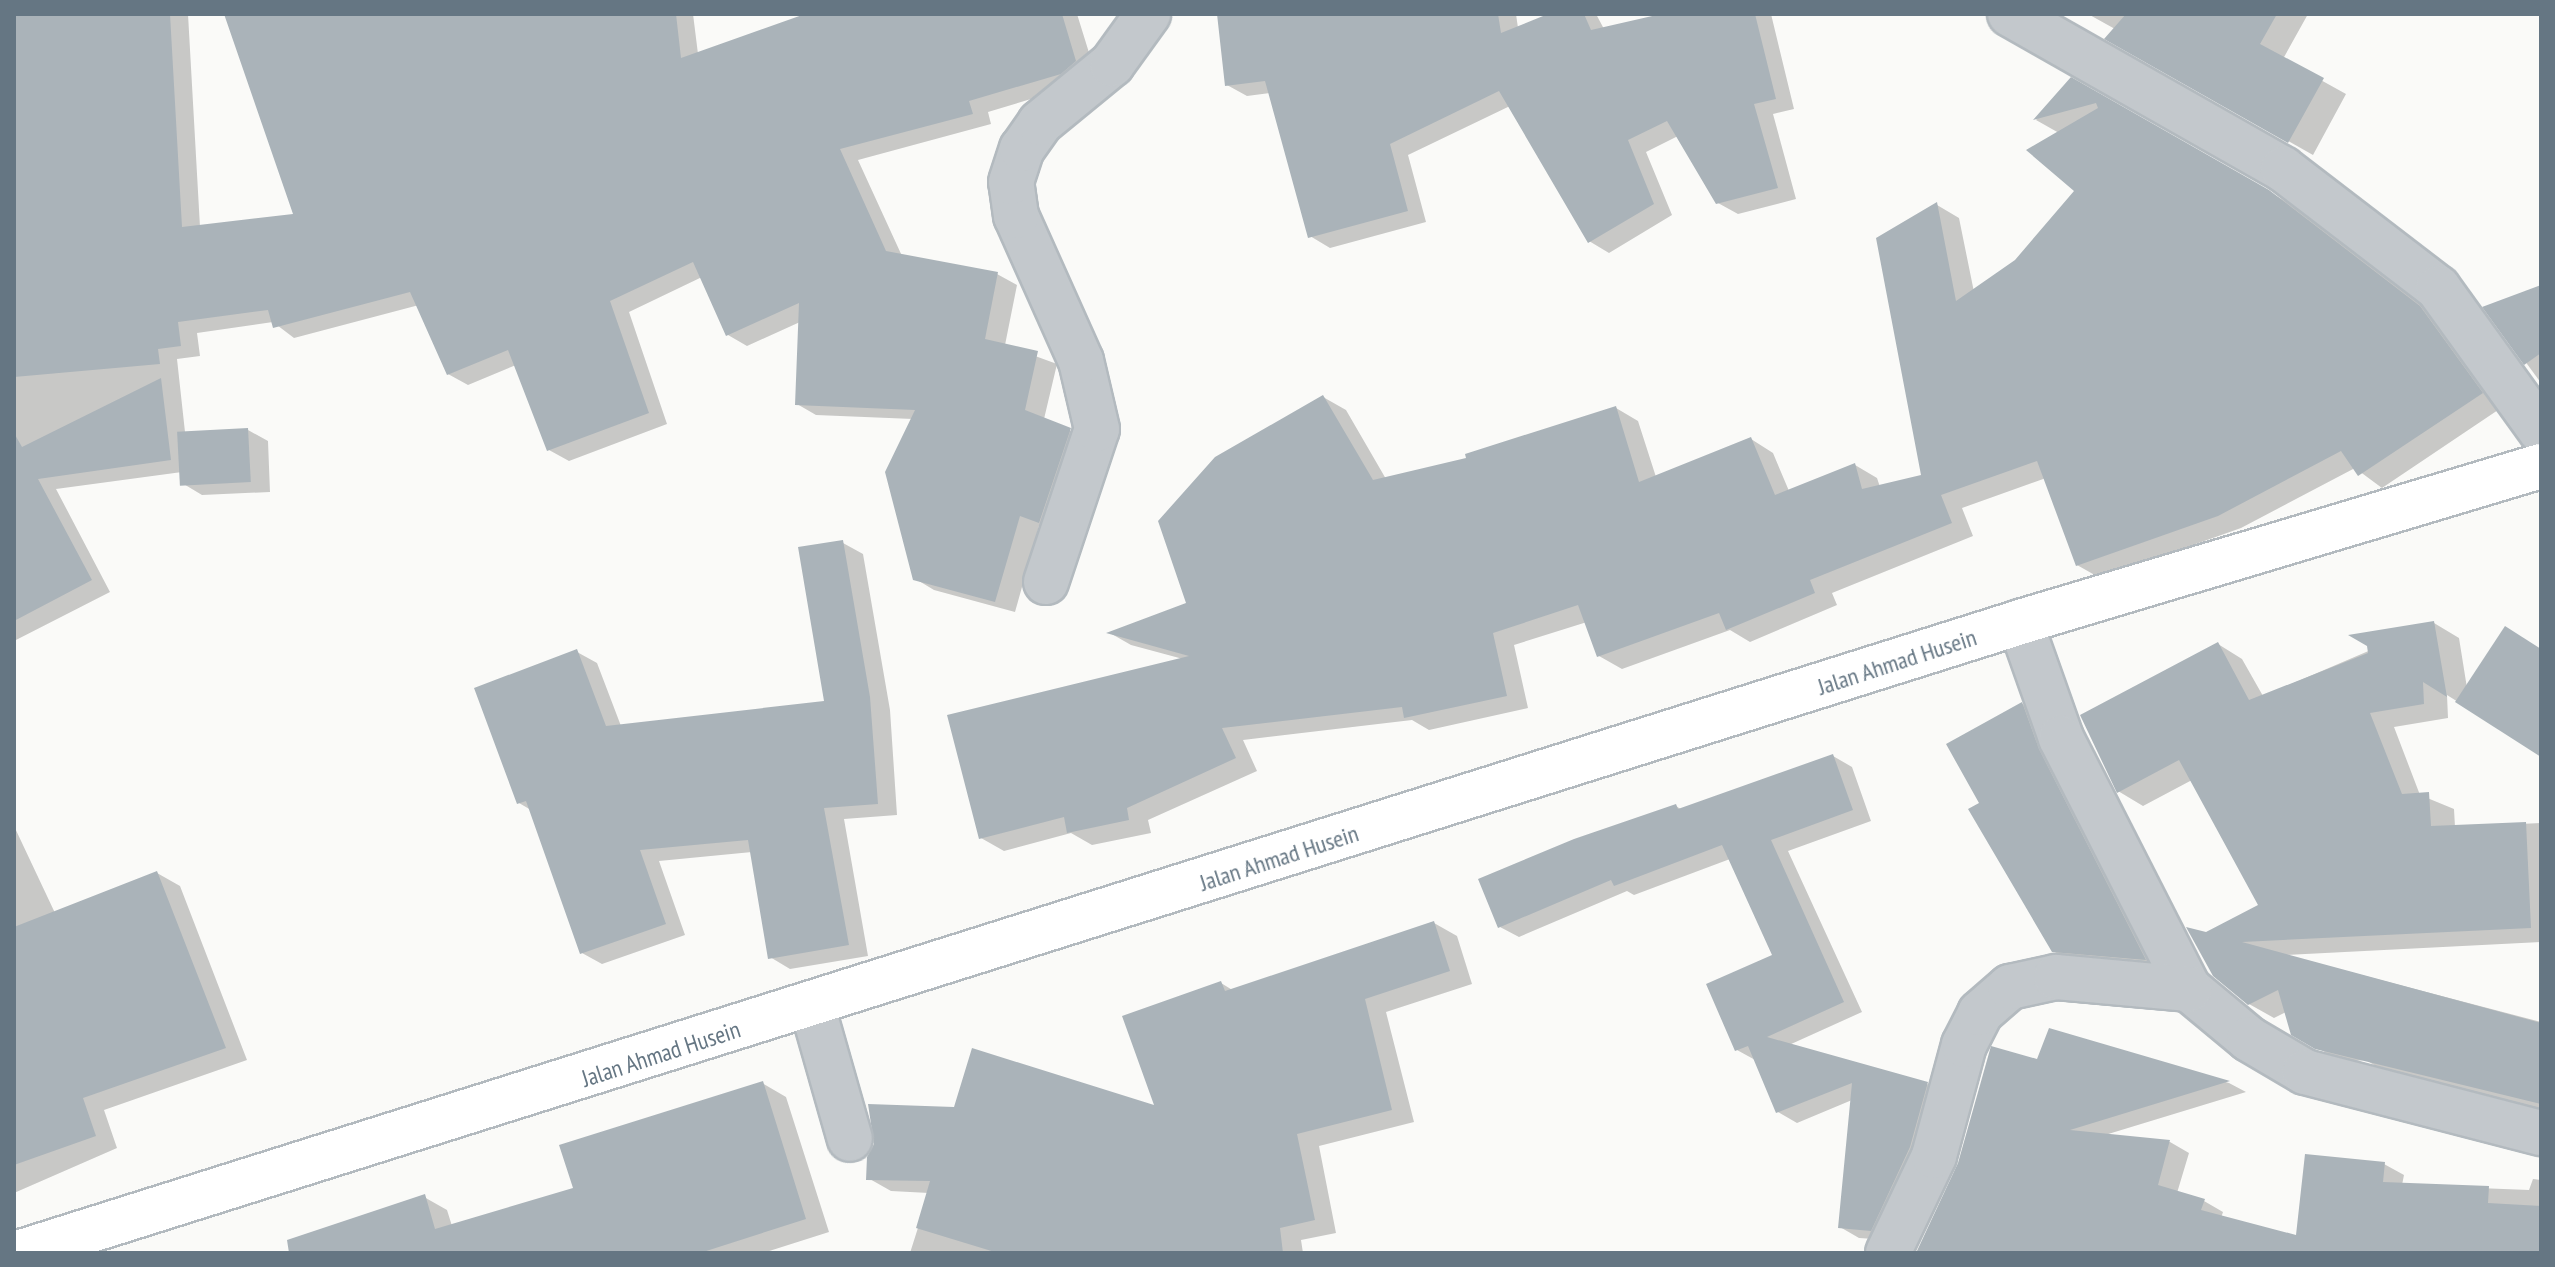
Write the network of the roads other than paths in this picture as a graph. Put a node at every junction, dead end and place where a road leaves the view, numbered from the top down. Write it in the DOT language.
graph roads {
  1 [pos="1148,14"];
  2 [pos="2010,14"];
  3 [pos="2541,431"];
  4 [pos="2541,466"];
  5 [pos="1046,582"];
  6 [pos="2020,622"];
  7 [pos="2189,989"];
  8 [pos="812,1006"];
  9 [pos="2541,1133"];
  10 [pos="850,1139"];
  11 [pos="18,1253"];
  12 [pos="1888,1253"];
  1 -- 5 [label="street"];
  2 -- 3 [label="street"];
  4 -- 6 [label="main road, Jalan Ahmad Husein"];
  6 -- 7 [label="street"];
  6 -- 8 [label="main road, Jalan Ahmad Husein"];
  7 -- 9 [label="street"];
  7 -- 12 [label="street"];
  8 -- 10 [label="street"];
  8 -- 11 [label="main road, Jalan Ahmad Husein"];
}
